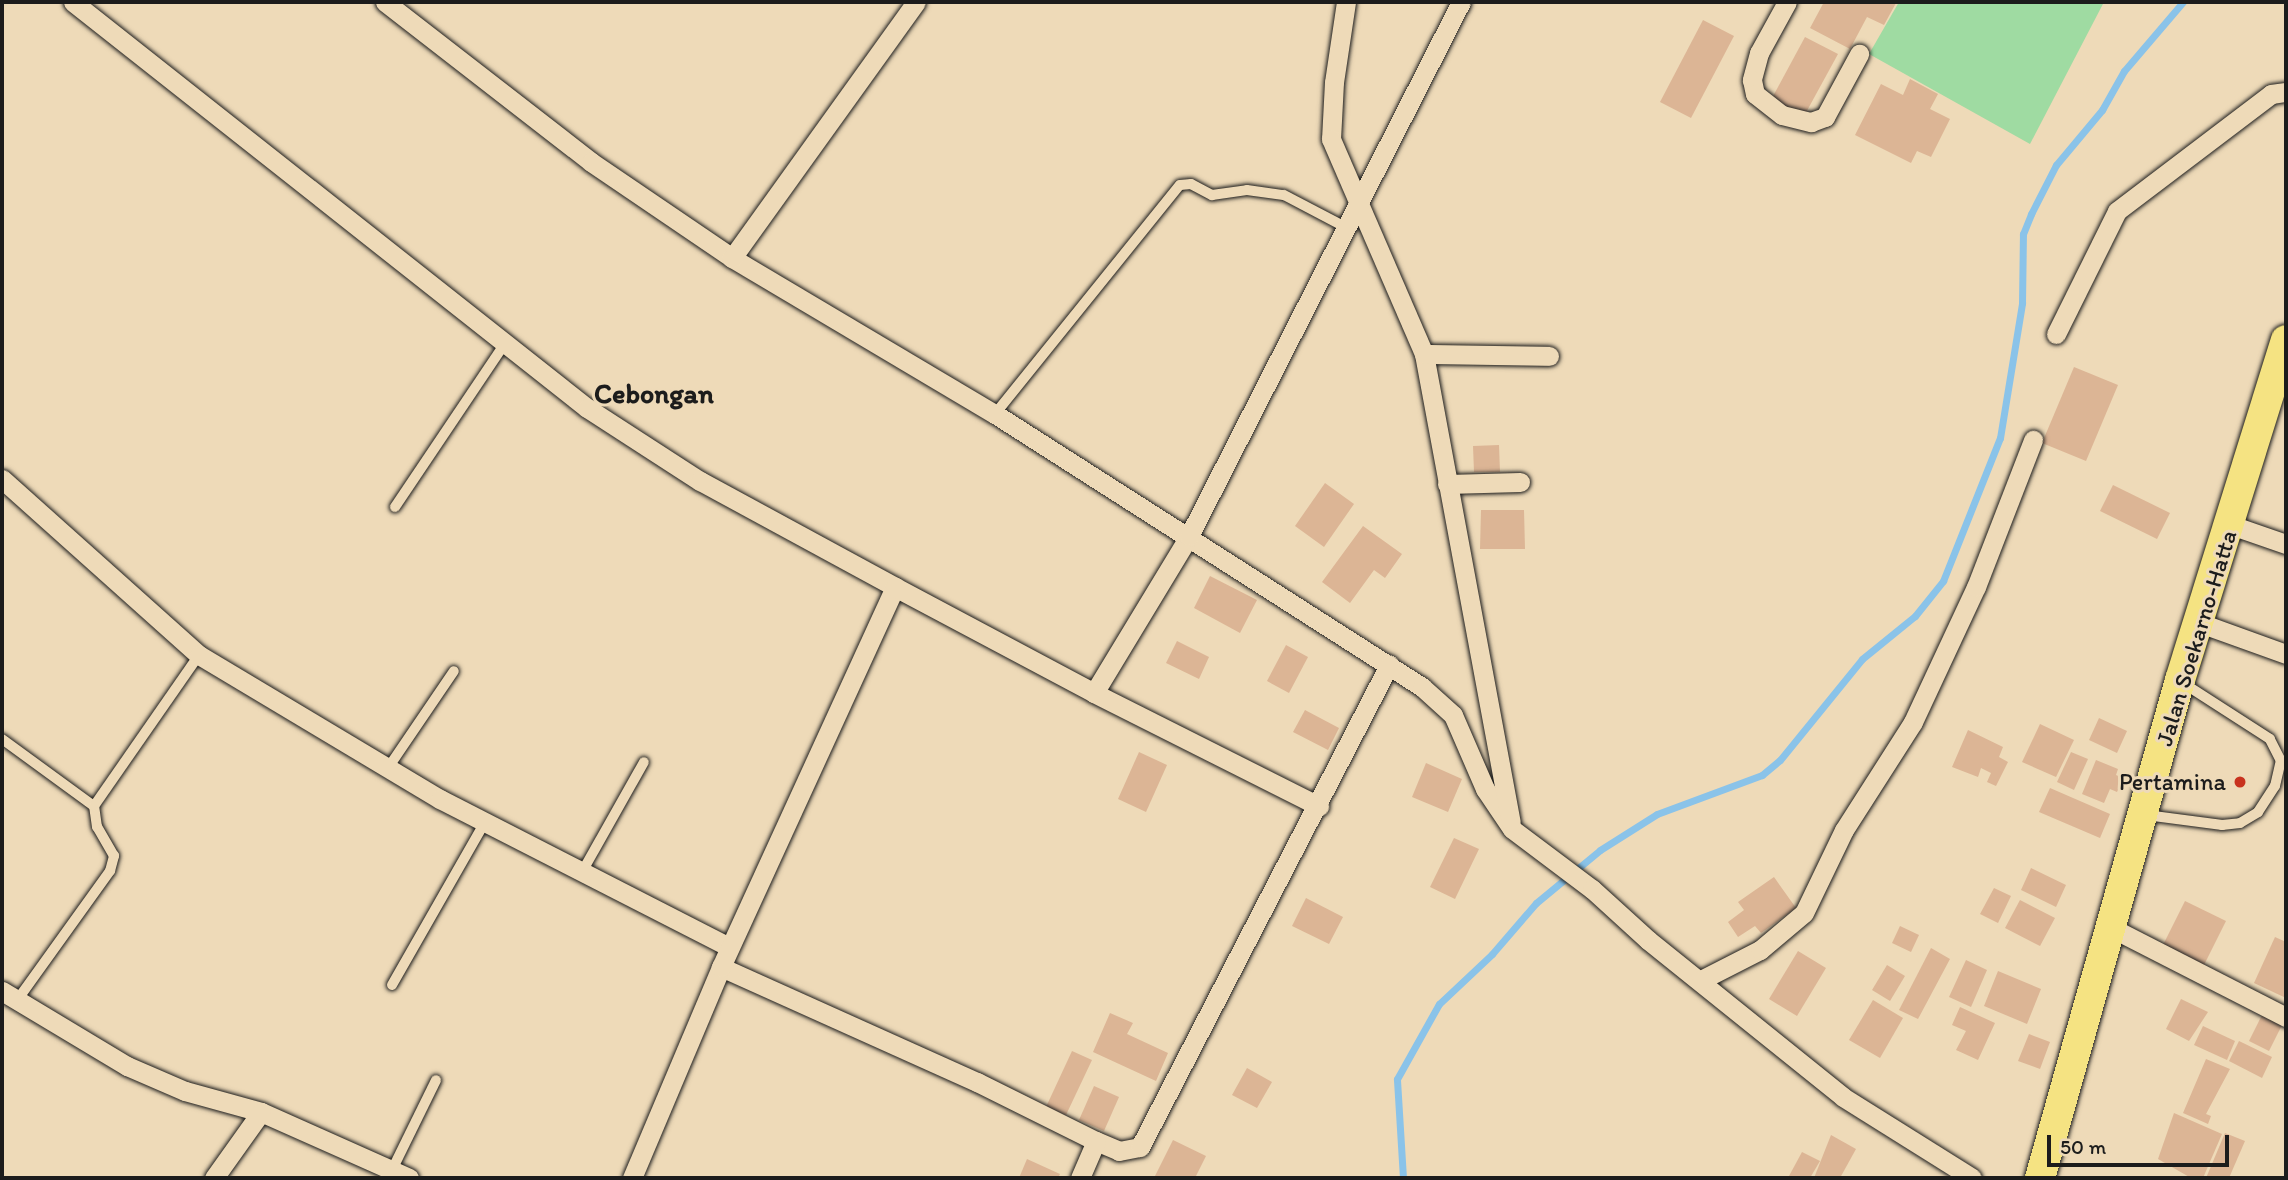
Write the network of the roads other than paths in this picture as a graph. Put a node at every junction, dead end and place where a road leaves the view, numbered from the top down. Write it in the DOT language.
graph roads {
  1 [pos="73,2"];
  2 [pos="385,2"];
  3 [pos="915,2"];
  4 [pos="1346,2"];
  5 [pos="1461,2"];
  6 [pos="1787,2"];
  7 [pos="1859,54"];
  8 [pos="2286,92"];
  9 [pos="1360,200"];
  10 [pos="1346,228"];
  11 [pos="732,258"];
  12 [pos="2056,334"];
  13 [pos="2286,340"];
  14 [pos="503,345"];
  15 [pos="1424,354"];
  16 [pos="1549,356"];
  17 [pos="995,414"];
  18 [pos="2033,440"];
  19 [pos="2,479"];
  20 [pos="1520,482"];
  21 [pos="1447,484"];
  22 [pos="395,507"];
  23 [pos="2231,525"];
  24 [pos="1189,536"];
  25 [pos="2286,544"];
  26 [pos="895,587"];
  27 [pos="2200,623"];
  28 [pos="2286,654"];
  29 [pos="199,655"];
  30 [pos="1390,665"];
  31 [pos="454,671"];
  32 [pos="2180,681"];
  33 [pos="1094,693"];
  34 [pos="2,739"];
  35 [pos="644,762"];
  36 [pos="388,768"];
  37 [pos="94,806"];
  38 [pos="1319,806"];
  39 [pos="2142,815"];
  40 [pos="485,822"];
  41 [pos="1512,829"];
  42 [pos="582,872"];
  43 [pos="2110,927"];
  44 [pos="729,947"];
  45 [pos="720,967"];
  46 [pos="1701,980"];
  47 [pos="392,985"];
  48 [pos="10,995"];
  49 [pos="2286,1017"];
  50 [pos="436,1080"];
  51 [pos="261,1112"];
  52 [pos="1096,1141"];
  53 [pos="401,1174"];
  54 [pos="215,1178"];
  55 [pos="632,1178"];
  56 [pos="1080,1178"];
  57 [pos="1972,1178"];
  58 [pos="2040,1178"];
  1 -- 14 [label="street"];
  2 -- 11 [label="street"];
  3 -- 11 [label="street"];
  4 -- 9 [label="street"];
  5 -- 9 [label="street"];
  6 -- 7 [label="street"];
  8 -- 12 [label="street"];
  9 -- 10 [label="street"];
  9 -- 15 [label="street"];
  10 -- 17 [label="lane"];
  10 -- 24 [label="street"];
  11 -- 17 [label="street"];
  13 -- 23 [label="main road, Jalan Soekarno-Hatta"];
  14 -- 22 [label="lane"];
  14 -- 26 [label="street"];
  15 -- 16 [label="street"];
  15 -- 21 [label="street"];
  17 -- 24 [label="street"];
  18 -- 46 [label="street"];
  19 -- 29 [label="street"];
  20 -- 21 [label="street"];
  21 -- 41 [label="street"];
  23 -- 25 [label="street"];
  23 -- 27 [label="main road, Jalan Soekarno-Hatta"];
  24 -- 30 [label="street"];
  24 -- 33 [label="street"];
  26 -- 33 [label="street"];
  26 -- 44 [label="street"];
  27 -- 28 [label="street"];
  27 -- 32 [label="main road, Jalan Soekarno-Hatta"];
  29 -- 36 [label="street"];
  29 -- 37 [label="lane"];
  30 -- 38 [label="street"];
  30 -- 41 [label="street"];
  31 -- 36 [label="lane"];
  32 -- 39 [label="main road, Jalan Soekarno-Hatta"];
  32 -- 39 [label="lane"];
  33 -- 38 [label="street"];
  34 -- 37 [label="lane"];
  35 -- 42 [label="lane"];
  36 -- 40 [label="street"];
  37 -- 48 [label="lane"];
  38 -- 52 [label="street"];
  39 -- 43 [label="main road, Jalan Soekarno-Hatta"];
  40 -- 42 [label="street"];
  40 -- 47 [label="lane"];
  41 -- 46 [label="street"];
  42 -- 44 [label="street"];
  43 -- 49 [label="street"];
  43 -- 58 [label="main road, Jalan Soekarno-Hatta"];
  44 -- 45 [label="street"];
  45 -- 52 [label="street"];
  45 -- 55 [label="street"];
  46 -- 57 [label="street"];
  48 -- 51 [label="street"];
  50 -- 53 [label="lane"];
  51 -- 53 [label="street"];
  51 -- 54 [label="street"];
  52 -- 56 [label="street"];
}
